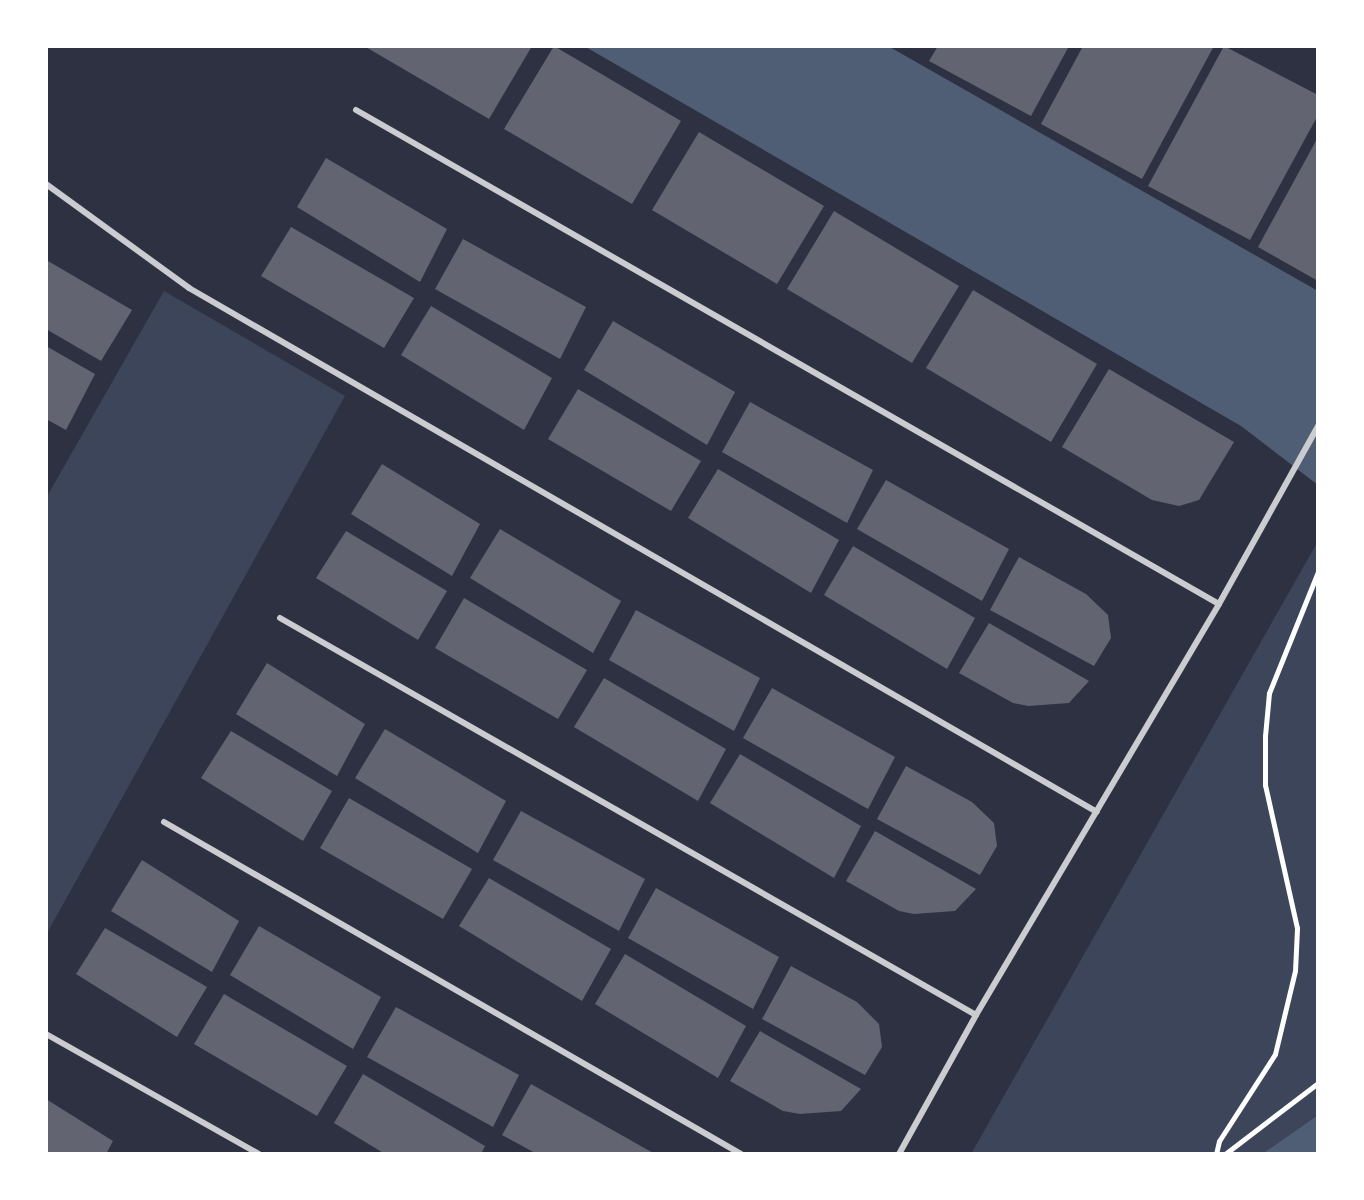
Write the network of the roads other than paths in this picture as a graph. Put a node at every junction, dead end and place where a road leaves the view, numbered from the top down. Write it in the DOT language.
graph roads {
  1 [pos="356,110"];
  2 [pos="46,184"];
  3 [pos="1318,426"];
  4 [pos="1219,604"];
  5 [pos="280,618"];
  6 [pos="1097,812"];
  7 [pos="164,822"];
  8 [pos="976,1015"];
  9 [pos="46,1034"];
  10 [pos="259,1154"];
  11 [pos="741,1154"];
  12 [pos="899,1154"];
  1 -- 4 [label="lane"];
  2 -- 6 [label="lane"];
  3 -- 4 [label="lane"];
  4 -- 6 [label="lane"];
  5 -- 8 [label="lane"];
  6 -- 8 [label="lane"];
  7 -- 11 [label="lane"];
  8 -- 12 [label="lane"];
  9 -- 10 [label="lane"];
}
